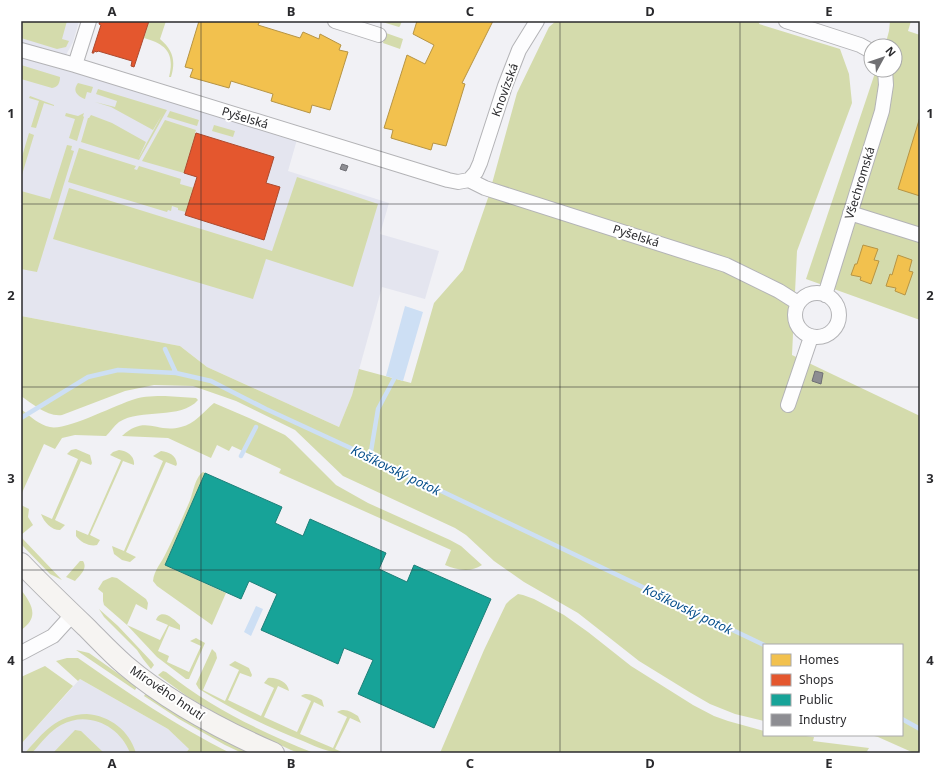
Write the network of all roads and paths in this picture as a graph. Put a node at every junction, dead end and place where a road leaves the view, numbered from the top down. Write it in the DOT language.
graph roads {
  1 [pos="89,21"];
  2 [pos="335,21"];
  3 [pos="537,21"];
  4 [pos="786,21"];
  5 [pos="379,35"];
  6 [pos="863,47"];
  7 [pos="21,50"];
  8 [pos="75,65"];
  9 [pos="886,78"];
  10 [pos="469,180"];
  11 [pos="850,213"];
  12 [pos="920,235"];
  13 [pos="825,295"];
  14 [pos="798,303"];
  15 [pos="811,336"];
  16 [pos="788,405"];
  17 [pos="21,563"];
  18 [pos="73,614"];
  19 [pos="21,653"];
  20 [pos="274,753"];
  1 -- 8 [label="street"];
  2 -- 5 [label="street"];
  3 -- 10 [label="street, Knovízská"];
  4 -- 6 [label="street"];
  7 -- 8 [label="street, Pyšelská"];
  8 -- 10 [label="street, Pyšelská"];
  9 -- 11 [label="street, Všechromská"];
  10 -- 14 [label="street, Pyšelská"];
  11 -- 12 [label="street"];
  11 -- 13 [label="street, Všechromská"];
  13 -- 14 [label="street"];
  13 -- 15 [label="street"];
  14 -- 15 [label="street"];
  15 -- 16 [label="street"];
  17 -- 18 [label="main road, Mírového hnutí"];
  18 -- 19 [label="street"];
  18 -- 20 [label="main road, Mírového hnutí"];
}
